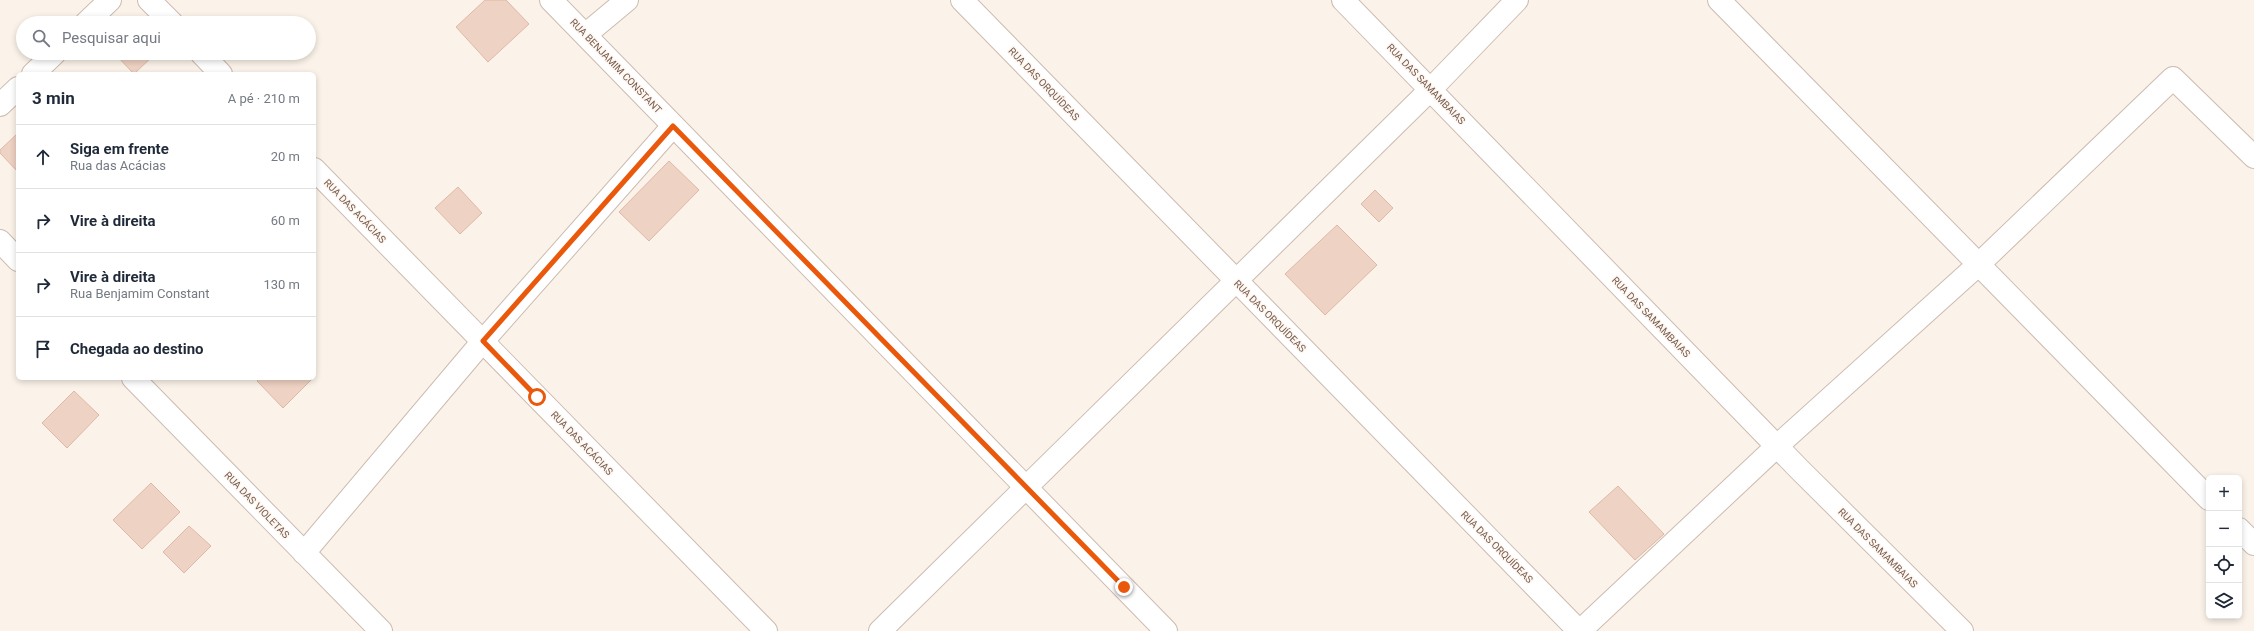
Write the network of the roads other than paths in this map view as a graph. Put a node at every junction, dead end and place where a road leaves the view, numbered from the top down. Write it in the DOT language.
graph roads {
  1 [pos="110,0"];
  2 [pos="149,0"];
  3 [pos="551,0"];
  4 [pos="627,0"];
  5 [pos="962,0"];
  6 [pos="1343,0"];
  7 [pos="1517,0"];
  8 [pos="1719,0"];
  9 [pos="93,16"];
  10 [pos="165,16"];
  11 [pos="585,35"];
  12 [pos="48,60"];
  13 [pos="208,60"];
  14 [pos="35,72"];
  15 [pos="219,72"];
  16 [pos="1431,89"];
  17 [pos="16,90"];
  18 [pos="0,105"];
  19 [pos="673,126"];
  20 [pos="2254,157"];
  21 [pos="316,171"];
  22 [pos="0,242"];
  23 [pos="16,258"];
  24 [pos="1979,264"];
  25 [pos="1236,281"];
  26 [pos="483,341"];
  27 [pos="135,380"];
  28 [pos="1777,446"];
  29 [pos="1027,487"];
  30 [pos="2206,496"];
  31 [pos="2242,532"];
  32 [pos="2254,544"];
  33 [pos="304,553"];
  34 [pos="381,631"];
  35 [pos="766,631"];
  36 [pos="880,631"];
  37 [pos="1166,631"];
  38 [pos="1579,631"];
  39 [pos="1962,631"];
  1 -- 9 [label="street"];
  2 -- 10 [label="street"];
  3 -- 11 [label="street, RUA BENJAMIM CONSTANT"];
  4 -- 11 [label="street"];
  5 -- 25 [label="street, RUA DAS ORQUÍDEAS"];
  6 -- 16 [label="street, RUA DAS SAMAMBAIAS"];
  7 -- 16 [label="street"];
  8 -- 24 [label="street"];
  11 -- 19 [label="street, RUA BENJAMIM CONSTANT"];
  12 -- 14 [label="street"];
  13 -- 15 [label="street"];
  16 -- 25 [label="street"];
  16 -- 28 [label="street, RUA DAS SAMAMBAIAS"];
  17 -- 18 [label="street"];
  19 -- 26 [label="street"];
  19 -- 29 [label="street, RUA BENJAMIM CONSTANT"];
  20 -- 24 [label="street"];
  21 -- 26 [label="street, RUA DAS ACÁCIAS"];
  22 -- 23 [label="street"];
  24 -- 28 [label="street"];
  24 -- 30 [label="street"];
  25 -- 29 [label="street"];
  25 -- 38 [label="street, RUA DAS ORQUÍDEAS"];
  26 -- 33 [label="street"];
  26 -- 35 [label="street, RUA DAS ACÁCIAS"];
  27 -- 33 [label="street, RUA DAS VIOLETAS"];
  28 -- 38 [label="street"];
  28 -- 39 [label="street, RUA DAS SAMAMBAIAS"];
  29 -- 36 [label="street"];
  29 -- 37 [label="street, RUA BENJAMIM CONSTANT"];
  31 -- 32 [label="street"];
  33 -- 34 [label="street, RUA DAS VIOLETAS"];
}
